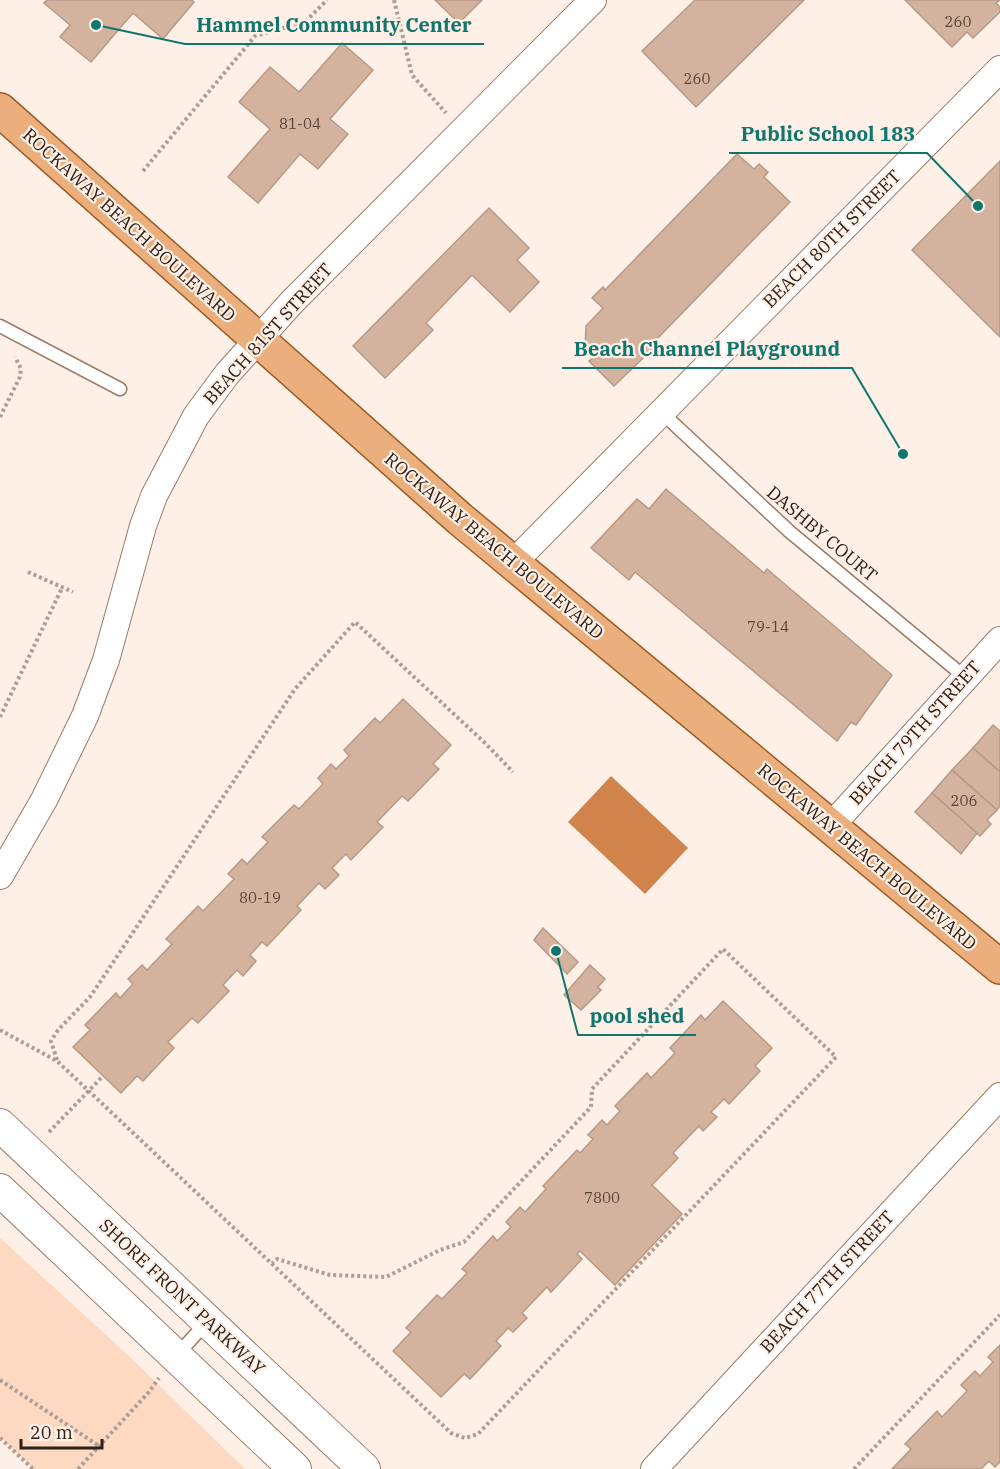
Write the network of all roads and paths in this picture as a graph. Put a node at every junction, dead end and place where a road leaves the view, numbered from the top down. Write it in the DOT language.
graph roads {
  1 [pos="327,0"];
  2 [pos="394,0"];
  3 [pos="593,0"];
  4 [pos="1000,69"];
  5 [pos="0,110"];
  6 [pos="462,131"];
  7 [pos="143,171"];
  8 [pos="0,326"];
  9 [pos="257,340"];
  10 [pos="9,351"];
  11 [pos="120,388"];
  12 [pos="661,412"];
  13 [pos="0,417"];
  14 [pos="513,563"];
  15 [pos="28,572"];
  16 [pos="62,588"];
  17 [pos="73,592"];
  18 [pos="1000,640"];
  19 [pos="966,678"];
  20 [pos="0,717"];
  21 [pos="513,772"];
  22 [pos="830,827"];
  23 [pos="0,876"];
  24 [pos="1000,967"];
  25 [pos="0,1030"];
  26 [pos="57,1061"];
  27 [pos="103,1076"];
  28 [pos="90,1092"];
  29 [pos="1000,1096"];
  30 [pos="0,1125"];
  31 [pos="28,1152"];
  32 [pos="0,1190"];
  33 [pos="272,1263"];
  34 [pos="1000,1315"];
  35 [pos="207,1321"];
  36 [pos="176,1356"];
  37 [pos="0,1380"];
  38 [pos="0,1438"];
  39 [pos="99,1446"];
  40 [pos="33,1469"];
  41 [pos="78,1469"];
  42 [pos="295,1469"];
  43 [pos="364,1469"];
  44 [pos="654,1469"];
  45 [pos="854,1469"];
  1 -- 7 [label="path"];
  2 -- 6 [label="path"];
  3 -- 6 [label="street, BEACH 81ST STREET"];
  4 -- 12 [label="street, BEACH 80TH STREET"];
  5 -- 9 [label="main road, ROCKAWAY BEACH BOULEVARD"];
  6 -- 9 [label="street, BEACH 81ST STREET"];
  8 -- 11 [label="lane"];
  9 -- 14 [label="main road, ROCKAWAY BEACH BOULEVARD"];
  9 -- 23 [label="street, BEACH 81ST STREET"];
  10 -- 13 [label="path"];
  12 -- 14 [label="street, BEACH 80TH STREET"];
  12 -- 19 [label="lane, DASHBY COURT"];
  14 -- 22 [label="main road, ROCKAWAY BEACH BOULEVARD"];
  15 -- 16 [label="path"];
  16 -- 17 [label="path"];
  16 -- 20 [label="path"];
  18 -- 19 [label="street, BEACH 79TH STREET"];
  19 -- 22 [label="street, BEACH 79TH STREET"];
  21 -- 26 [label="path"];
  22 -- 24 [label="main road, ROCKAWAY BEACH BOULEVARD"];
  25 -- 26 [label="path"];
  26 -- 28 [label="path"];
  27 -- 28 [label="path"];
  28 -- 31 [label="path"];
  28 -- 33 [label="path"];
  29 -- 44 [label="street, BEACH 77TH STREET"];
  30 -- 31 [label="street, SHORE FRONT PARKWAY"];
  31 -- 35 [label="street, SHORE FRONT PARKWAY"];
  32 -- 36 [label="street"];
  33 -- 33 [label="path"];
  34 -- 45 [label="path"];
  35 -- 36 [label="lane"];
  35 -- 43 [label="street, SHORE FRONT PARKWAY"];
  36 -- 39 [label="path"];
  36 -- 42 [label="street"];
  37 -- 39 [label="path"];
  38 -- 40 [label="path"];
  39 -- 41 [label="path"];
}
